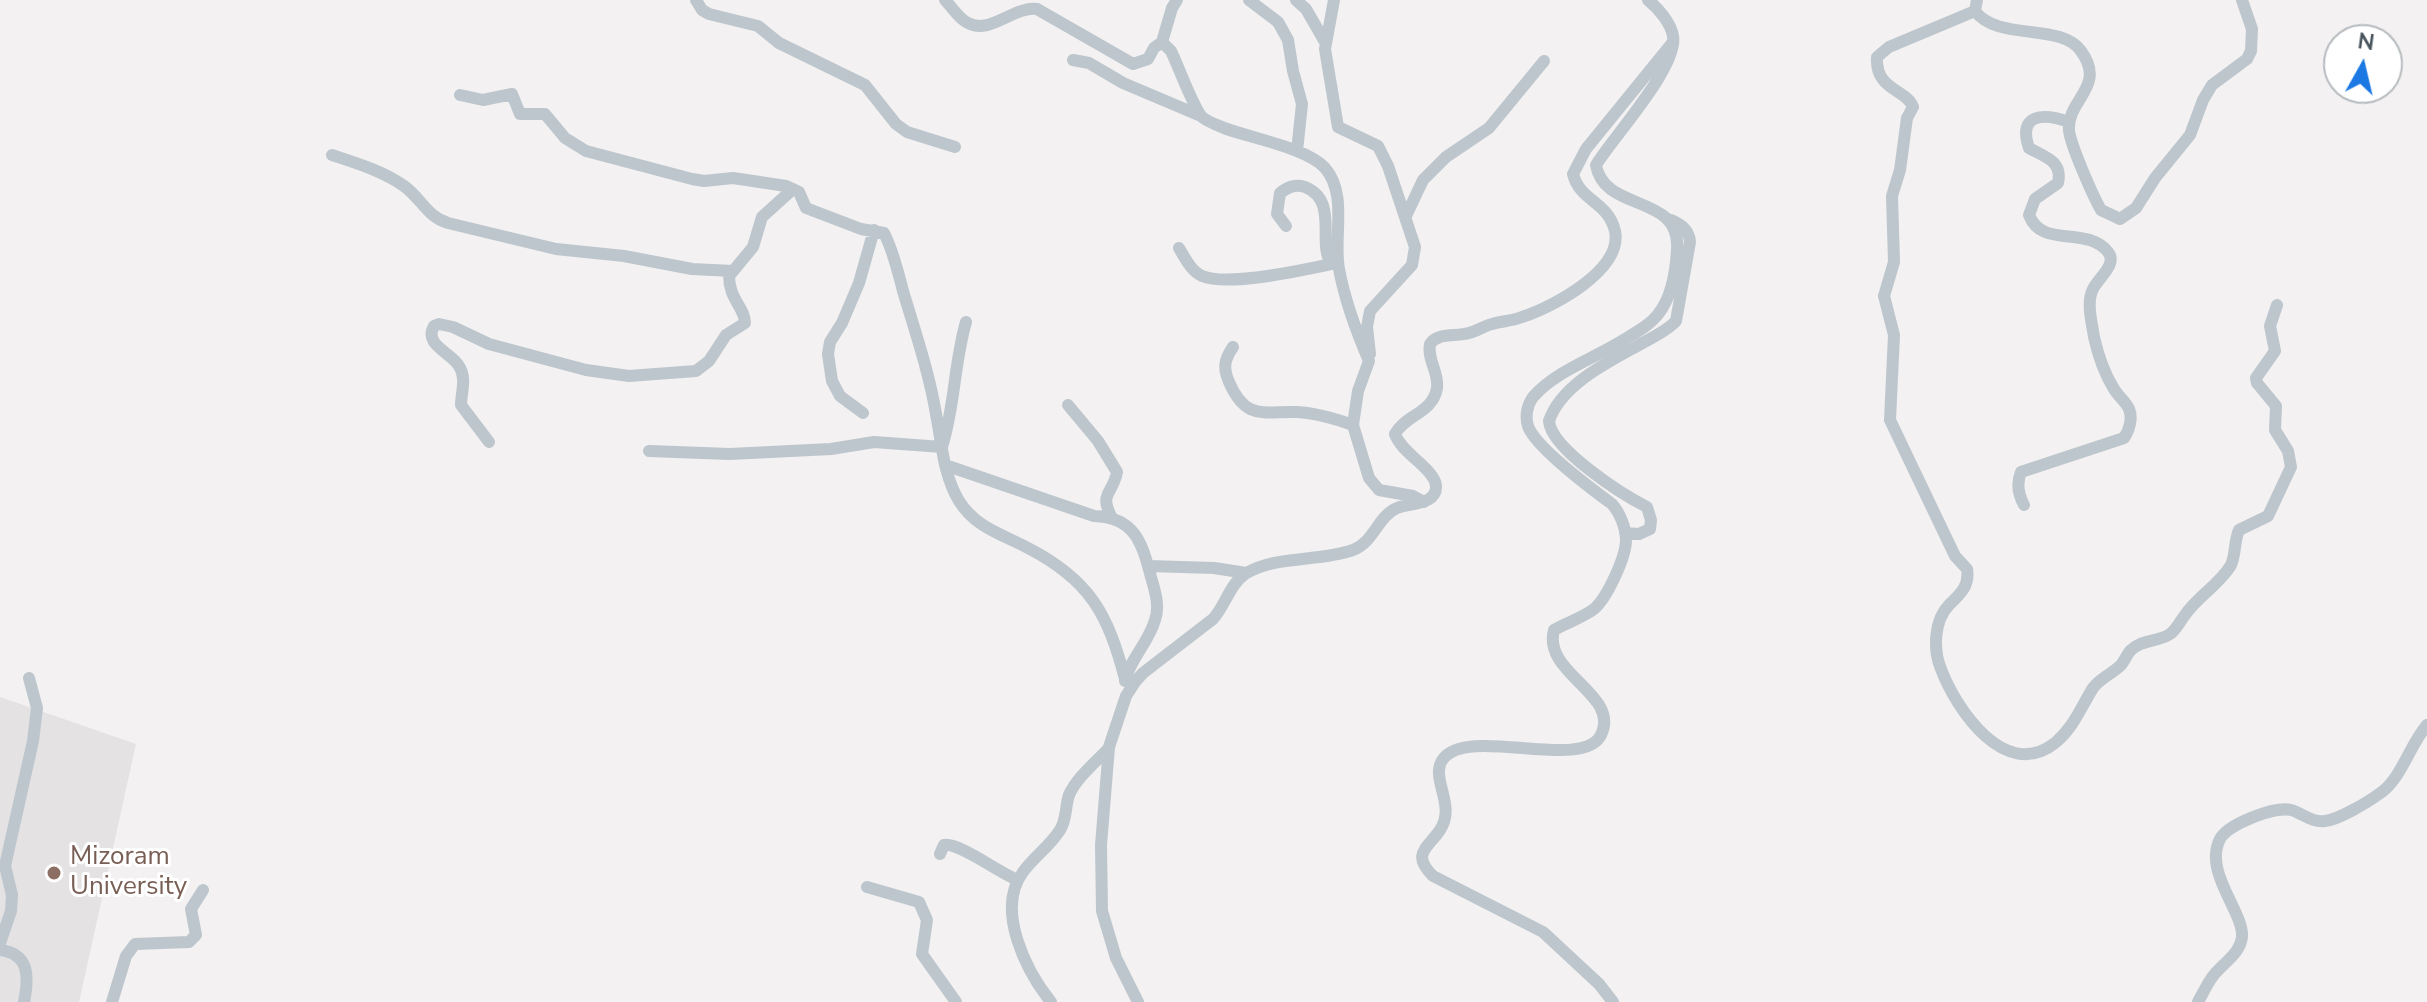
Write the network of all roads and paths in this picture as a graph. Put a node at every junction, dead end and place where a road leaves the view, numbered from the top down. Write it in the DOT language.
graph roads {
  1 [pos="696,0"];
  2 [pos="945,0"];
  3 [pos="1177,0"];
  4 [pos="1249,0"];
  5 [pos="1296,0"];
  6 [pos="1334,0"];
  7 [pos="1648,0"];
  8 [pos="2242,0"];
  9 [pos="1976,6"];
  10 [pos="1673,41"];
  11 [pos="1162,42"];
  12 [pos="1325,42"];
  13 [pos="1073,60"];
  14 [pos="1544,61"];
  15 [pos="460,95"];
  16 [pos="1201,116"];
  17 [pos="2069,122"];
  18 [pos="955,147"];
  19 [pos="1297,151"];
  20 [pos="332,155"];
  21 [pos="793,189"];
  22 [pos="1406,216"];
  23 [pos="1671,220"];
  24 [pos="1286,226"];
  25 [pos="874,230"];
  26 [pos="1179,248"];
  27 [pos="1335,264"];
  28 [pos="733,271"];
  29 [pos="2277,305"];
  30 [pos="966,322"];
  31 [pos="1233,347"];
  32 [pos="1369,361"];
  33 [pos="1068,405"];
  34 [pos="863,413"];
  35 [pos="1353,425"];
  36 [pos="489,442"];
  37 [pos="942,447"];
  38 [pos="649,451"];
  39 [pos="945,465"];
  40 [pos="1424,502"];
  41 [pos="2024,505"];
  42 [pos="1111,516"];
  43 [pos="1625,533"];
  44 [pos="1148,566"];
  45 [pos="1246,573"];
  46 [pos="29,678"];
  47 [pos="1125,679"];
  48 [pos="1126,696"];
  49 [pos="2427,725"];
  50 [pos="1109,747"];
  51 [pos="940,854"];
  52 [pos="1018,880"];
  53 [pos="867,887"];
  54 [pos="203,890"];
  55 [pos="0,943"];
  56 [pos="0,950"];
  57 [pos="24,1002"];
  58 [pos="112,1002"];
  59 [pos="956,1002"];
  60 [pos="1051,1002"];
  61 [pos="1138,1002"];
  62 [pos="1613,1002"];
  63 [pos="2198,1002"];
  1 -- 18 [label="street"];
  2 -- 11 [label="street"];
  3 -- 11 [label="street"];
  4 -- 19 [label="street"];
  5 -- 12 [label="street"];
  6 -- 12 [label="street"];
  7 -- 10 [label="street"];
  8 -- 17 [label="street"];
  9 -- 17 [label="street"];
  9 -- 29 [label="street"];
  10 -- 23 [label="street"];
  10 -- 40 [label="street"];
  11 -- 16 [label="street"];
  12 -- 22 [label="street"];
  13 -- 16 [label="street"];
  14 -- 22 [label="street"];
  15 -- 21 [label="street"];
  16 -- 19 [label="street"];
  17 -- 41 [label="street"];
  19 -- 27 [label="street"];
  20 -- 28 [label="street"];
  21 -- 25 [label="street"];
  21 -- 28 [label="street"];
  22 -- 32 [label="street"];
  23 -- 43 [label="street"];
  23 -- 43 [label="street"];
  24 -- 27 [label="street"];
  25 -- 34 [label="street"];
  25 -- 37 [label="street"];
  26 -- 27 [label="street"];
  27 -- 32 [label="street"];
  28 -- 36 [label="street"];
  30 -- 37 [label="street"];
  31 -- 35 [label="street"];
  32 -- 35 [label="street"];
  33 -- 42 [label="street"];
  35 -- 40 [label="street"];
  37 -- 38 [label="street"];
  37 -- 39 [label="street"];
  39 -- 42 [label="street"];
  39 -- 47 [label="street"];
  40 -- 45 [label="street"];
  42 -- 44 [label="street"];
  43 -- 62 [label="street"];
  44 -- 45 [label="street"];
  44 -- 47 [label="street"];
  45 -- 48 [label="street"];
  46 -- 55 [label="street"];
  47 -- 48 [label="street"];
  48 -- 50 [label="street"];
  49 -- 63 [label="street"];
  50 -- 52 [label="street"];
  50 -- 61 [label="street"];
  51 -- 52 [label="street"];
  52 -- 60 [label="street"];
  53 -- 59 [label="street"];
  54 -- 58 [label="street"];
  56 -- 57 [label="street"];
}
